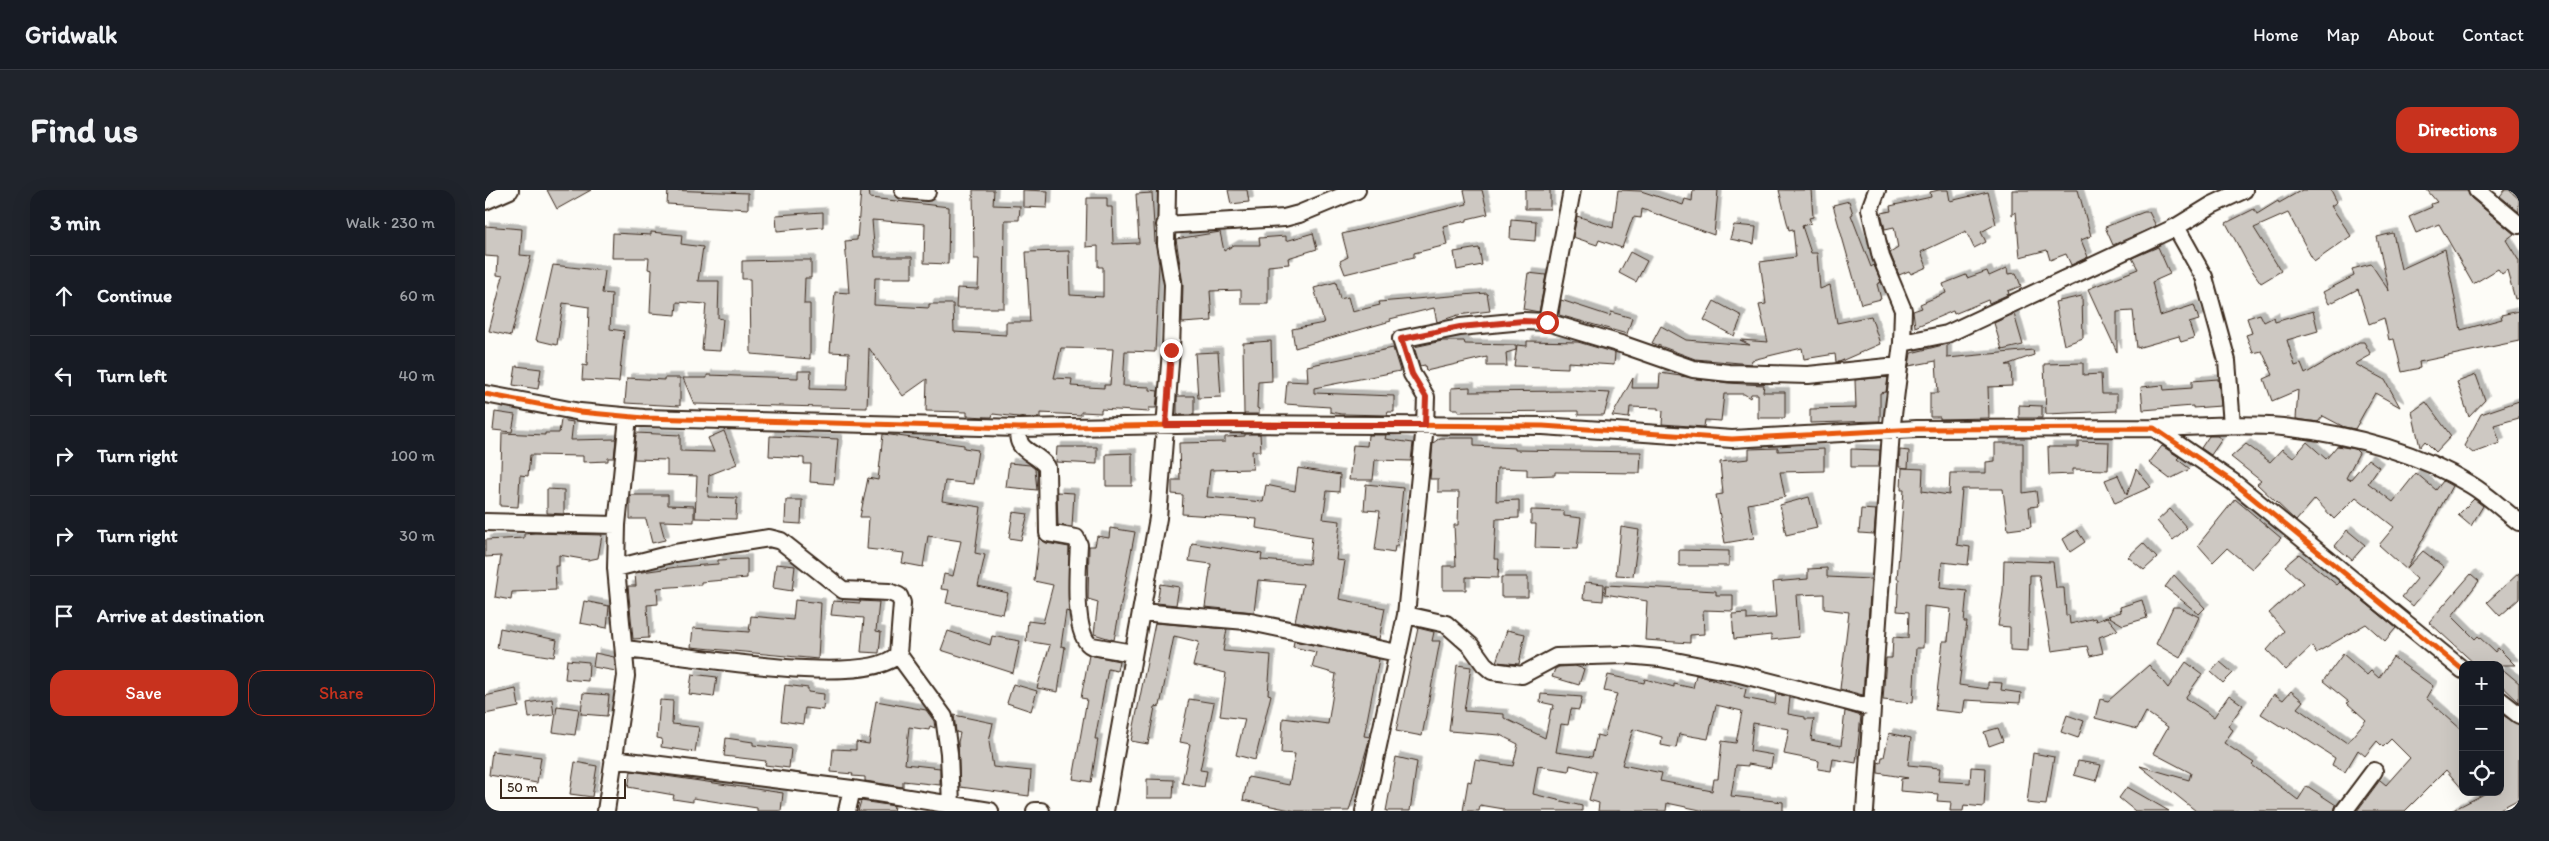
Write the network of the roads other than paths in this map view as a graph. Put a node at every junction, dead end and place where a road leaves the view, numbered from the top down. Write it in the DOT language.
graph roads {
  1 [pos="510,190"];
  2 [pos="903,190"];
  3 [pos="1167,190"];
  4 [pos="1357,190"];
  5 [pos="1572,190"];
  6 [pos="1877,190"];
  7 [pos="2244,190"];
  8 [pos="2477,190"];
  9 [pos="927,192"];
  10 [pos="485,201"];
  11 [pos="1165,225"];
  12 [pos="2519,225"];
  13 [pos="2176,227"];
  14 [pos="1547,322"];
  15 [pos="1902,343"];
  16 [pos="1898,366"];
  17 [pos="485,394"];
  18 [pos="628,417"];
  19 [pos="1166,425"];
  20 [pos="1425,425"];
  21 [pos="2232,425"];
  22 [pos="1019,428"];
  23 [pos="2154,428"];
  24 [pos="1891,431"];
  25 [pos="485,522"];
  26 [pos="2519,522"];
  27 [pos="617,525"];
  28 [pos="616,568"];
  29 [pos="1141,612"];
  30 [pos="1405,615"];
  31 [pos="624,649"];
  32 [pos="1133,653"];
  33 [pos="1397,653"];
  34 [pos="898,654"];
  35 [pos="2459,667"];
  36 [pos="2504,703"];
  37 [pos="1872,708"];
  38 [pos="2519,715"];
  39 [pos="613,759"];
  40 [pos="2374,771"];
  41 [pos="852,789"];
  42 [pos="951,806"];
  43 [pos="606,811"];
  44 [pos="847,811"];
  45 [pos="990,811"];
  46 [pos="1035,811"];
  47 [pos="1041,811"];
  48 [pos="1105,811"];
  49 [pos="1364,811"];
  50 [pos="1865,811"];
  51 [pos="2344,811"];
  1 -- 10 [label="street"];
  2 -- 9 [label="street"];
  3 -- 11 [label="street"];
  4 -- 11 [label="street"];
  5 -- 14 [label="street"];
  6 -- 15 [label="street"];
  7 -- 13 [label="street"];
  8 -- 12 [label="street"];
  11 -- 19 [label="street"];
  13 -- 15 [label="street"];
  13 -- 21 [label="street"];
  14 -- 16 [label="street"];
  14 -- 20 [label="street"];
  15 -- 16 [label="street"];
  16 -- 24 [label="street"];
  17 -- 18 [label="street"];
  18 -- 22 [label="street"];
  18 -- 27 [label="street"];
  19 -- 20 [label="street"];
  19 -- 22 [label="street"];
  19 -- 29 [label="street"];
  20 -- 24 [label="street"];
  20 -- 30 [label="street"];
  21 -- 23 [label="street"];
  21 -- 26 [label="street"];
  22 -- 32 [label="street"];
  23 -- 24 [label="street"];
  23 -- 35 [label="street"];
  24 -- 37 [label="street"];
  25 -- 27 [label="street"];
  27 -- 28 [label="street"];
  28 -- 31 [label="street"];
  28 -- 34 [label="street"];
  29 -- 32 [label="street"];
  29 -- 33 [label="street"];
  30 -- 33 [label="street"];
  30 -- 37 [label="street"];
  31 -- 34 [label="street"];
  31 -- 39 [label="street"];
  32 -- 48 [label="street"];
  33 -- 49 [label="street"];
  34 -- 42 [label="street"];
  36 -- 38 [label="street"];
  37 -- 50 [label="street"];
  39 -- 41 [label="street"];
  39 -- 43 [label="street"];
  40 -- 51 [label="street"];
  41 -- 42 [label="street"];
  41 -- 44 [label="street"];
  42 -- 45 [label="street"];
  46 -- 47 [label="street"];
}
